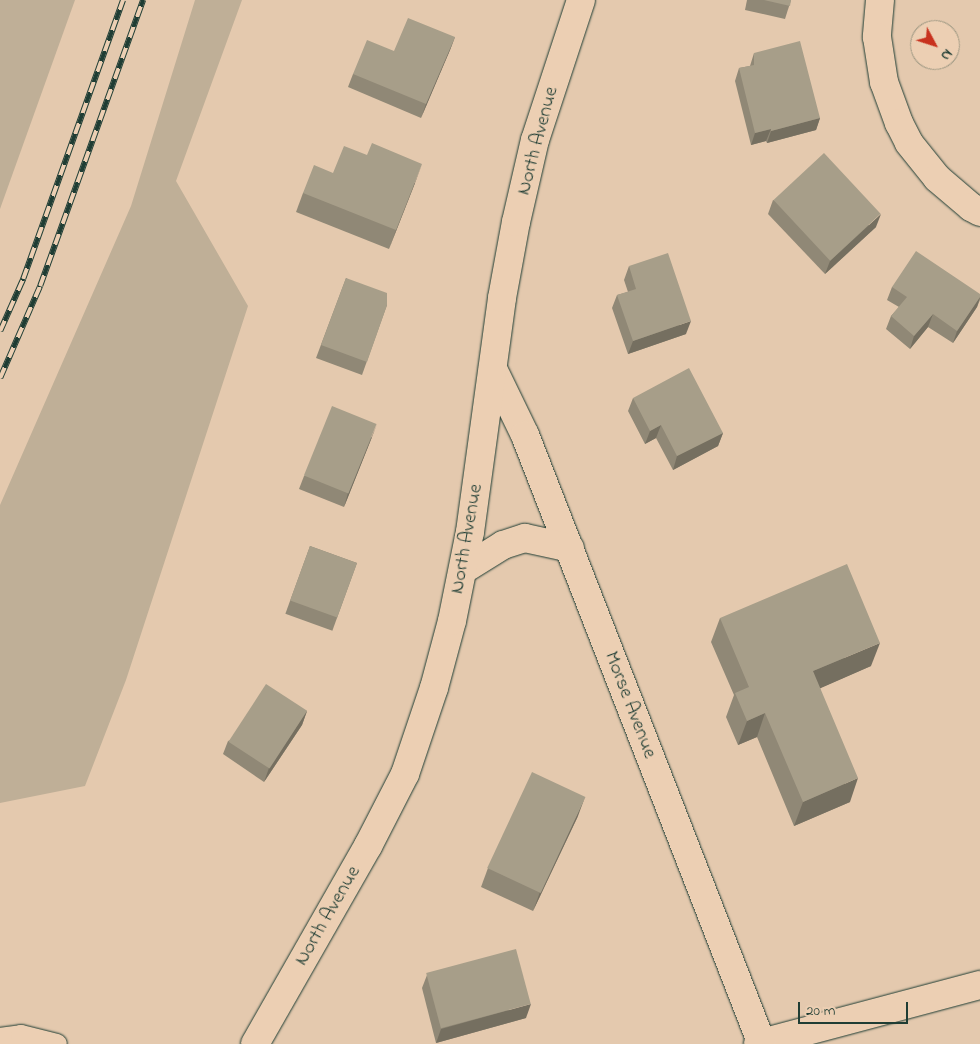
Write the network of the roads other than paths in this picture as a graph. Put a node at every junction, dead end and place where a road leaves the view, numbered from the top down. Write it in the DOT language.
graph roads {
  1 [pos="581,0"];
  2 [pos="880,0"];
  3 [pos="980,212"];
  4 [pos="493,369"];
  5 [pos="570,548"];
  6 [pos="463,570"];
  7 [pos="980,985"];
  8 [pos="0,1038"];
  9 [pos="57,1044"];
  10 [pos="255,1044"];
  11 [pos="761,1044"];
  1 -- 4 [label="main road, North Avenue"];
  2 -- 3 [label="main road"];
  4 -- 5 [label="main road, Morse Avenue"];
  4 -- 6 [label="main road, North Avenue"];
  5 -- 6 [label="main road"];
  5 -- 11 [label="main road, Morse Avenue"];
  6 -- 10 [label="main road, North Avenue"];
  7 -- 11 [label="main road"];
  8 -- 9 [label="lane"];
}
